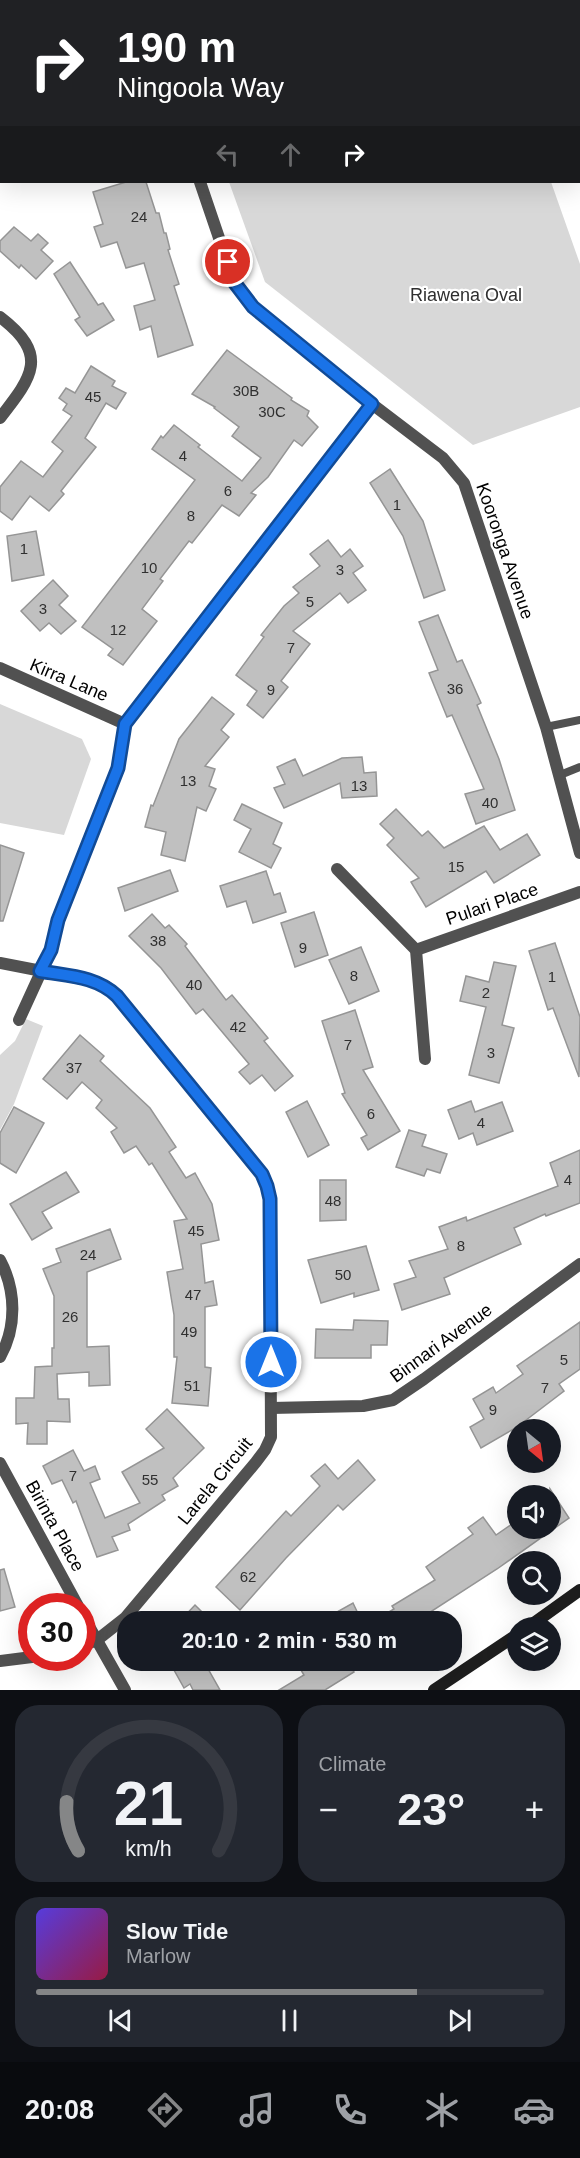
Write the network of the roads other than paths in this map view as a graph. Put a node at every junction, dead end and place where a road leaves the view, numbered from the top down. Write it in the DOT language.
graph roads {
  1 [pos="200,183"];
  2 [pos="0,317"];
  3 [pos="372,404"];
  4 [pos="0,418"];
  5 [pos="0,668"];
  6 [pos="580,720"];
  7 [pos="125,724"];
  8 [pos="546,728"];
  9 [pos="580,767"];
  10 [pos="560,776"];
  11 [pos="580,853"];
  12 [pos="337,869"];
  13 [pos="580,892"];
  14 [pos="416,950"];
  15 [pos="0,963"];
  16 [pos="40,971"];
  17 [pos="19,1020"];
  18 [pos="425,1059"];
  19 [pos="0,1260"];
  20 [pos="580,1264"];
  21 [pos="0,1357"];
  22 [pos="271,1408"];
  23 [pos="0,1463"];
  24 [pos="580,1590"];
  25 [pos="71,1593"];
  26 [pos="542,1617"];
  27 [pos="97,1640"];
  28 [pos="507,1641"];
  29 [pos="18,1659"];
  30 [pos="0,1661"];
  31 [pos="125,1690"];
  32 [pos="434,1690"];
  1 -- 3 [label="street, Kooronga Avenue"];
  2 -- 4 [label="street"];
  3 -- 7 [label="street"];
  3 -- 8 [label="street, Kooronga Avenue"];
  5 -- 7 [label="street, Kirra Lane"];
  6 -- 8 [label="lane"];
  7 -- 16 [label="street"];
  8 -- 10 [label="street, Kooronga Avenue"];
  9 -- 10 [label="lane"];
  10 -- 11 [label="street, Kooronga Avenue"];
  12 -- 14 [label="street"];
  13 -- 14 [label="street, Pulari Place"];
  14 -- 18 [label="street"];
  15 -- 16 [label="street, Larela Circuit"];
  16 -- 17 [label="street"];
  16 -- 22 [label="street, Larela Circuit"];
  19 -- 21 [label="street"];
  20 -- 22 [label="street, Binnari Avenue"];
  22 -- 27 [label="street, Larela Circuit"];
  23 -- 25 [label="street, Birinta Place"];
  24 -- 26 [label="main road"];
  27 -- 31 [label="street"];
  28 -- 32 [label="main road"];
  29 -- 30 [label="street"];
}
